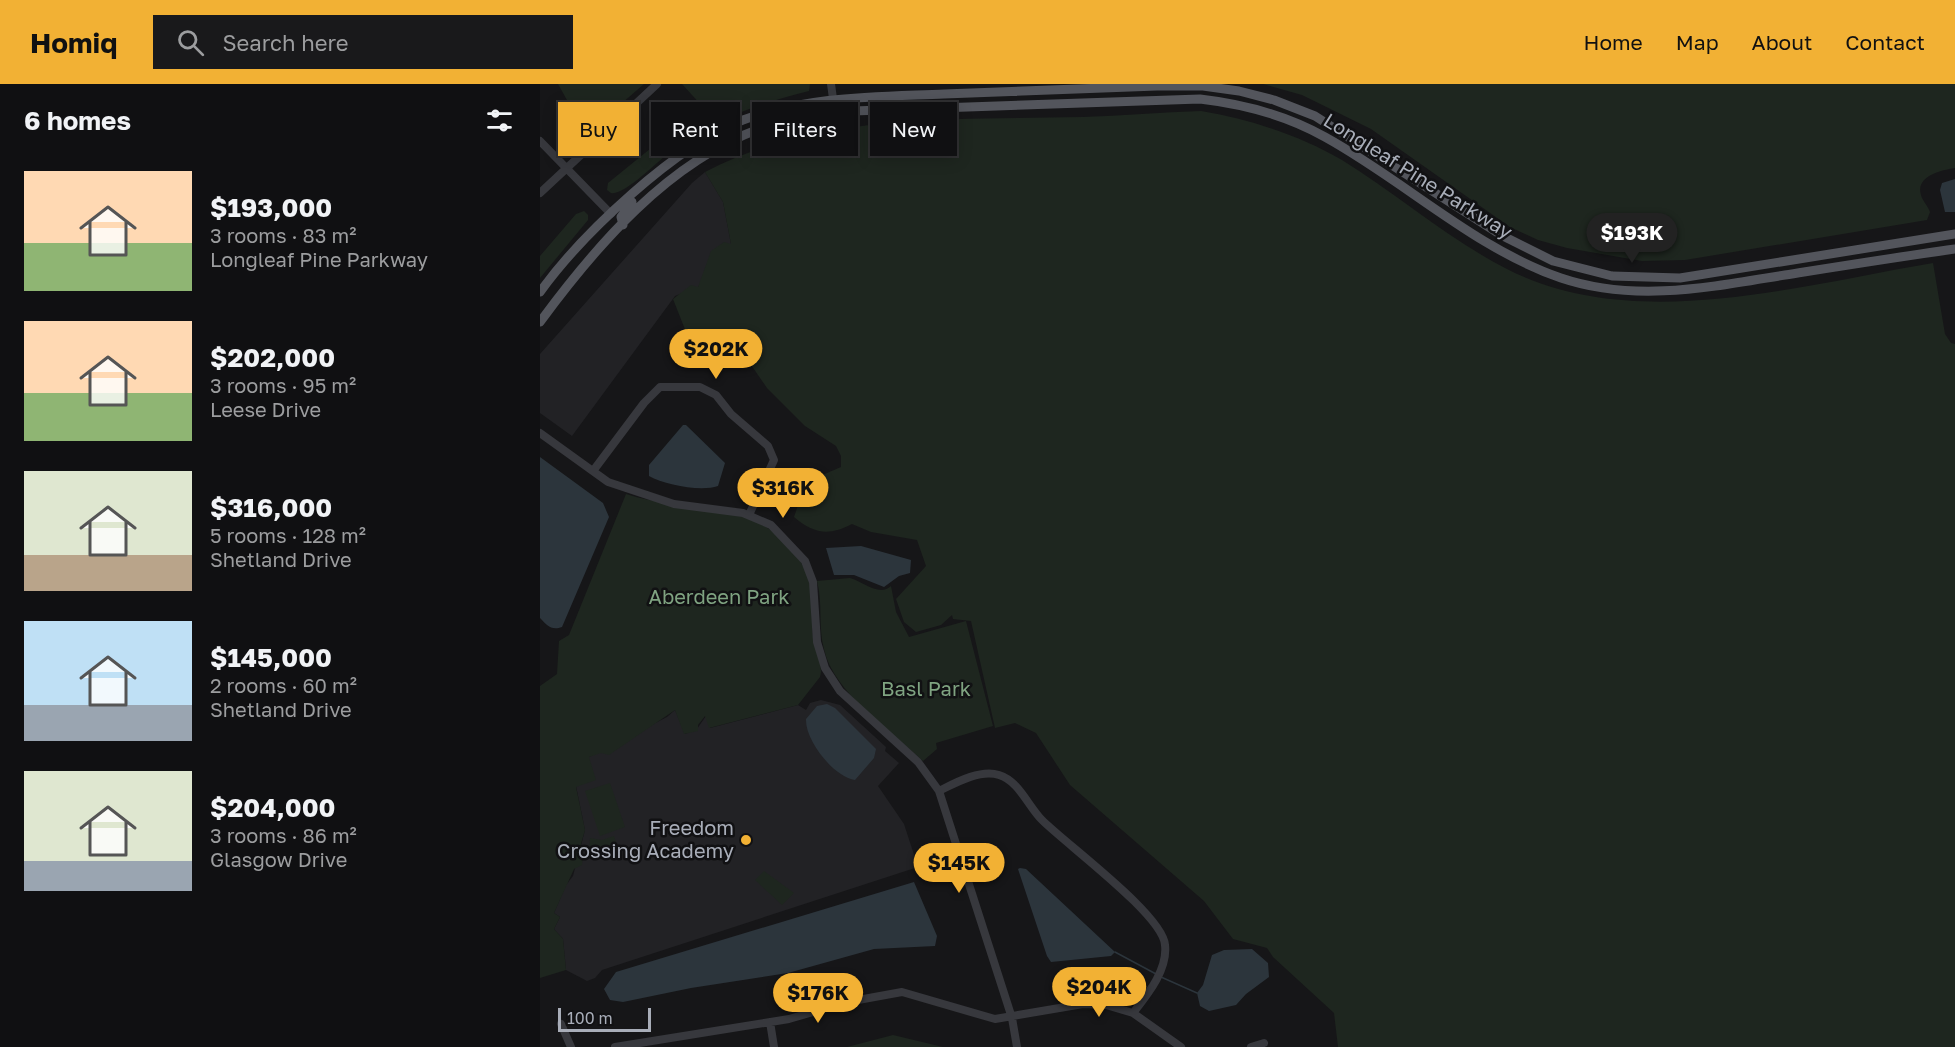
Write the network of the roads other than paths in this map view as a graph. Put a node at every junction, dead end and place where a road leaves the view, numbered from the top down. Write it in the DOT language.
graph roads {
  1 [pos="657,84"];
  2 [pos="831,84"];
  3 [pos="1264,97"];
  4 [pos="833,98"];
  5 [pos="834,102"];
  6 [pos="1261,110"];
  7 [pos="858,112"];
  8 [pos="740,122"];
  9 [pos="752,133"];
  10 [pos="540,141"];
  11 [pos="678,156"];
  12 [pos="566,167"];
  13 [pos="540,193"];
  14 [pos="611,214"];
  15 [pos="622,225"];
  16 [pos="1955,234"];
  17 [pos="1955,249"];
  18 [pos="540,292"];
  19 [pos="540,322"];
  20 [pos="540,433"];
  21 [pos="593,471"];
  22 [pos="749,515"];
  23 [pos="939,791"];
  24 [pos="1132,1013"];
  25 [pos="1012,1018"];
  26 [pos="770,1022"];
  27 [pos="561,1024"];
  28 [pos="1264,1043"];
  29 [pos="571,1047"];
  30 [pos="615,1047"];
  31 [pos="774,1047"];
  32 [pos="1017,1047"];
  33 [pos="1182,1047"];
  34 [pos="1251,1047"];
  1 -- 12 [label="street"];
  2 -- 4 [label="street"];
  3 -- 4 [label="main road, Longleaf Pine Parkway"];
  3 -- 6 [label="main road"];
  3 -- 16 [label="main road, Longleaf Pine Parkway"];
  4 -- 5 [label="street"];
  4 -- 8 [label="main road, Longleaf Pine Parkway"];
  6 -- 7 [label="main road, Longleaf Pine Parkway"];
  6 -- 17 [label="main road, Longleaf Pine Parkway"];
  9 -- 15 [label="main road, Longleaf Pine Parkway"];
  10 -- 12 [label="street"];
  11 -- 14 [label="main road, Longleaf Pine Parkway"];
  11 -- 15 [label="main road"];
  12 -- 13 [label="street"];
  12 -- 14 [label="street"];
  14 -- 18 [label="main road, Longleaf Pine Parkway"];
  15 -- 19 [label="main road, Longleaf Pine Parkway"];
  20 -- 21 [label="street"];
  21 -- 22 [label="street"];
  21 -- 22 [label="street"];
  22 -- 23 [label="street"];
  23 -- 24 [label="street"];
  23 -- 25 [label="street"];
  24 -- 25 [label="street"];
  24 -- 33 [label="street"];
  25 -- 26 [label="street"];
  25 -- 32 [label="street"];
  26 -- 30 [label="street"];
  26 -- 31 [label="street"];
  27 -- 29 [label="street"];
  28 -- 34 [label="street"];
}
